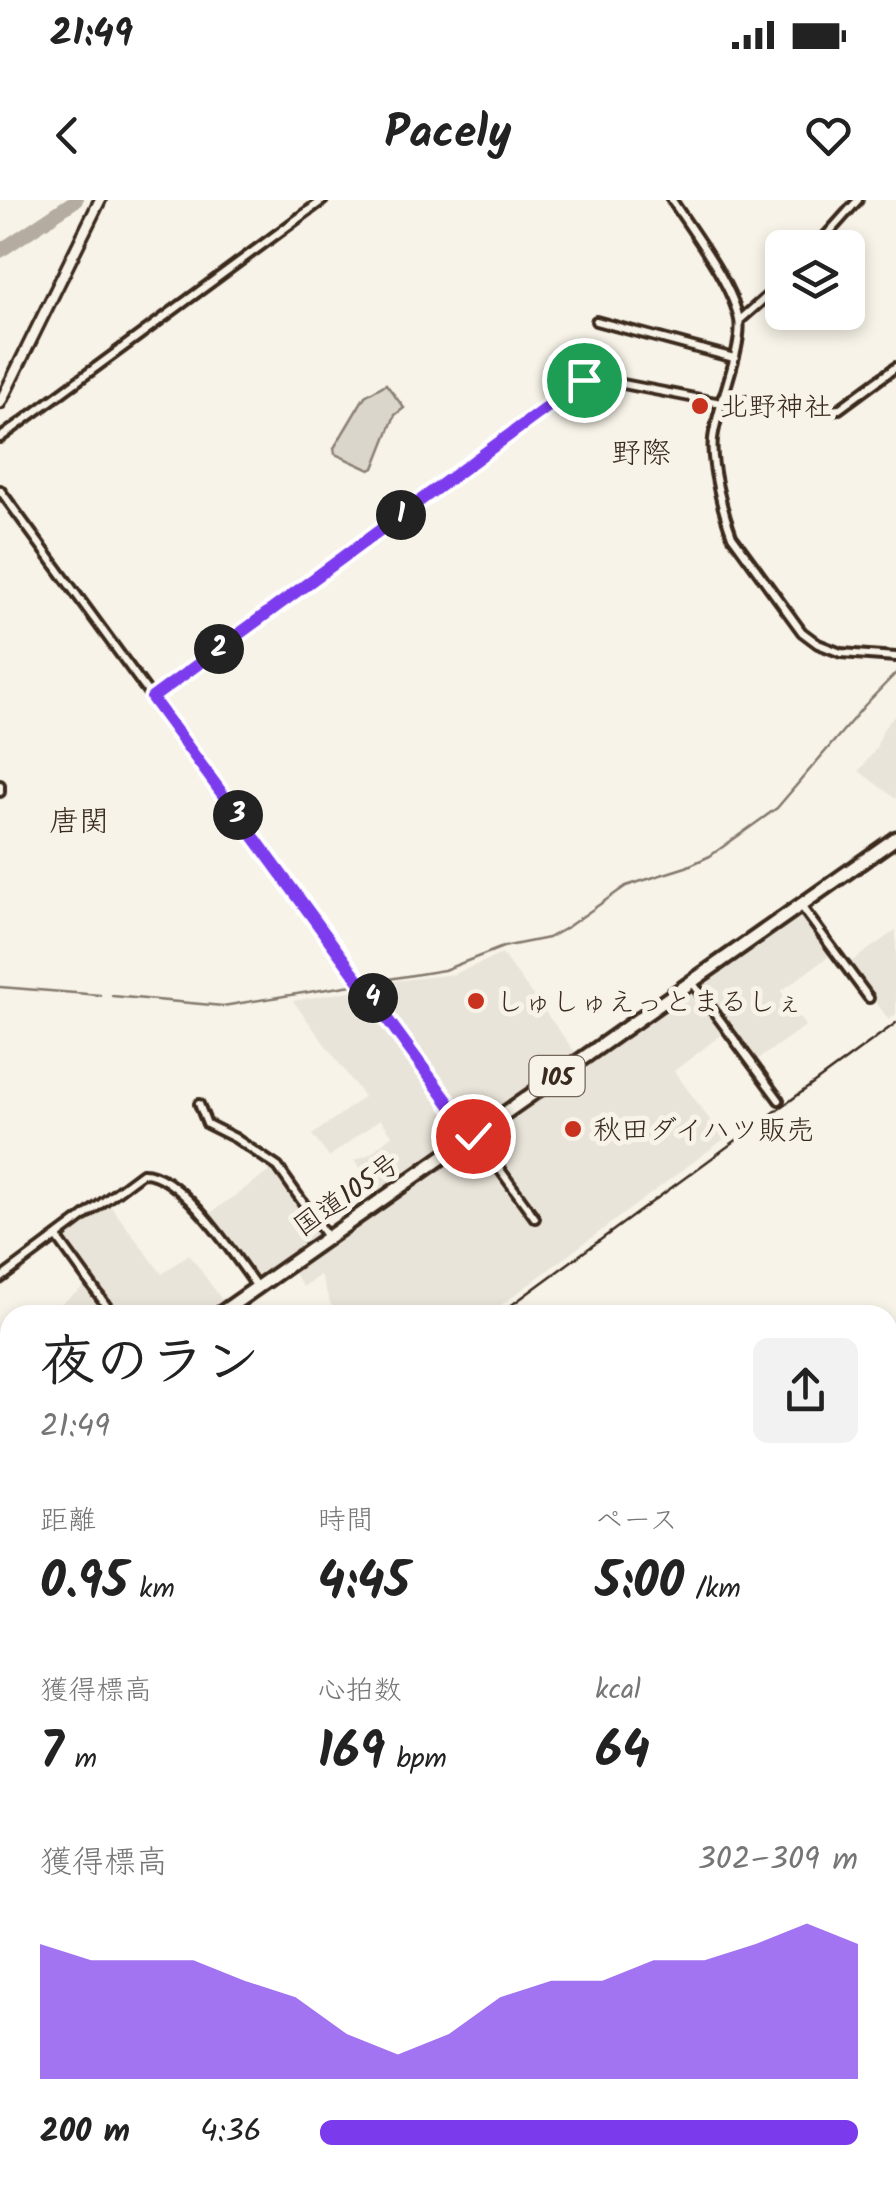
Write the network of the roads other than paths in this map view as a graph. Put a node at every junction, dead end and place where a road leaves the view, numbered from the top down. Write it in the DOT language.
graph roads {
  1 [pos="100,200"];
  2 [pos="323,200"];
  3 [pos="672,200"];
  4 [pos="858,200"];
  5 [pos="831,230"];
  6 [pos="765,299"];
  7 [pos="740,320"];
  8 [pos="596,322"];
  9 [pos="734,358"];
  10 [pos="896,367"];
  11 [pos="722,401"];
  12 [pos="0,403"];
  13 [pos="0,438"];
  14 [pos="0,490"];
  15 [pos="896,657"];
  16 [pos="152,698"];
  17 [pos="896,826"];
  18 [pos="893,840"];
  19 [pos="800,905"];
  20 [pos="691,981"];
  21 [pos="869,998"];
  22 [pos="779,1100"];
  23 [pos="199,1104"];
  24 [pos="474,1136"];
  25 [pos="536,1218"];
  26 [pos="56,1237"];
  27 [pos="328,1237"];
  28 [pos="0,1279"];
  29 [pos="257,1287"];
  30 [pos="106,1305"];
  31 [pos="232,1305"];
  1 -- 12 [label="street"];
  2 -- 13 [label="street"];
  3 -- 7 [label="street"];
  4 -- 5 [label="street"];
  6 -- 7 [label="street"];
  7 -- 9 [label="street"];
  8 -- 9 [label="street"];
  9 -- 11 [label="street"];
  10 -- 11 [label="street"];
  11 -- 15 [label="street"];
  11 -- 16 [label="street"];
  14 -- 16 [label="street"];
  16 -- 24 [label="street"];
  17 -- 18 [label="street"];
  18 -- 19 [label="highway, 国道105号 / 105"];
  19 -- 20 [label="highway, 国道105号 / 105"];
  19 -- 21 [label="street"];
  20 -- 22 [label="street"];
  20 -- 24 [label="highway, 国道105号 / 105"];
  23 -- 27 [label="street"];
  24 -- 25 [label="street"];
  24 -- 27 [label="highway, 国道105号 / 105"];
  26 -- 28 [label="street"];
  26 -- 29 [label="street"];
  26 -- 30 [label="street"];
  27 -- 29 [label="highway, 国道105号 / 105"];
  29 -- 31 [label="highway, 国道105号 / 105"];
}
